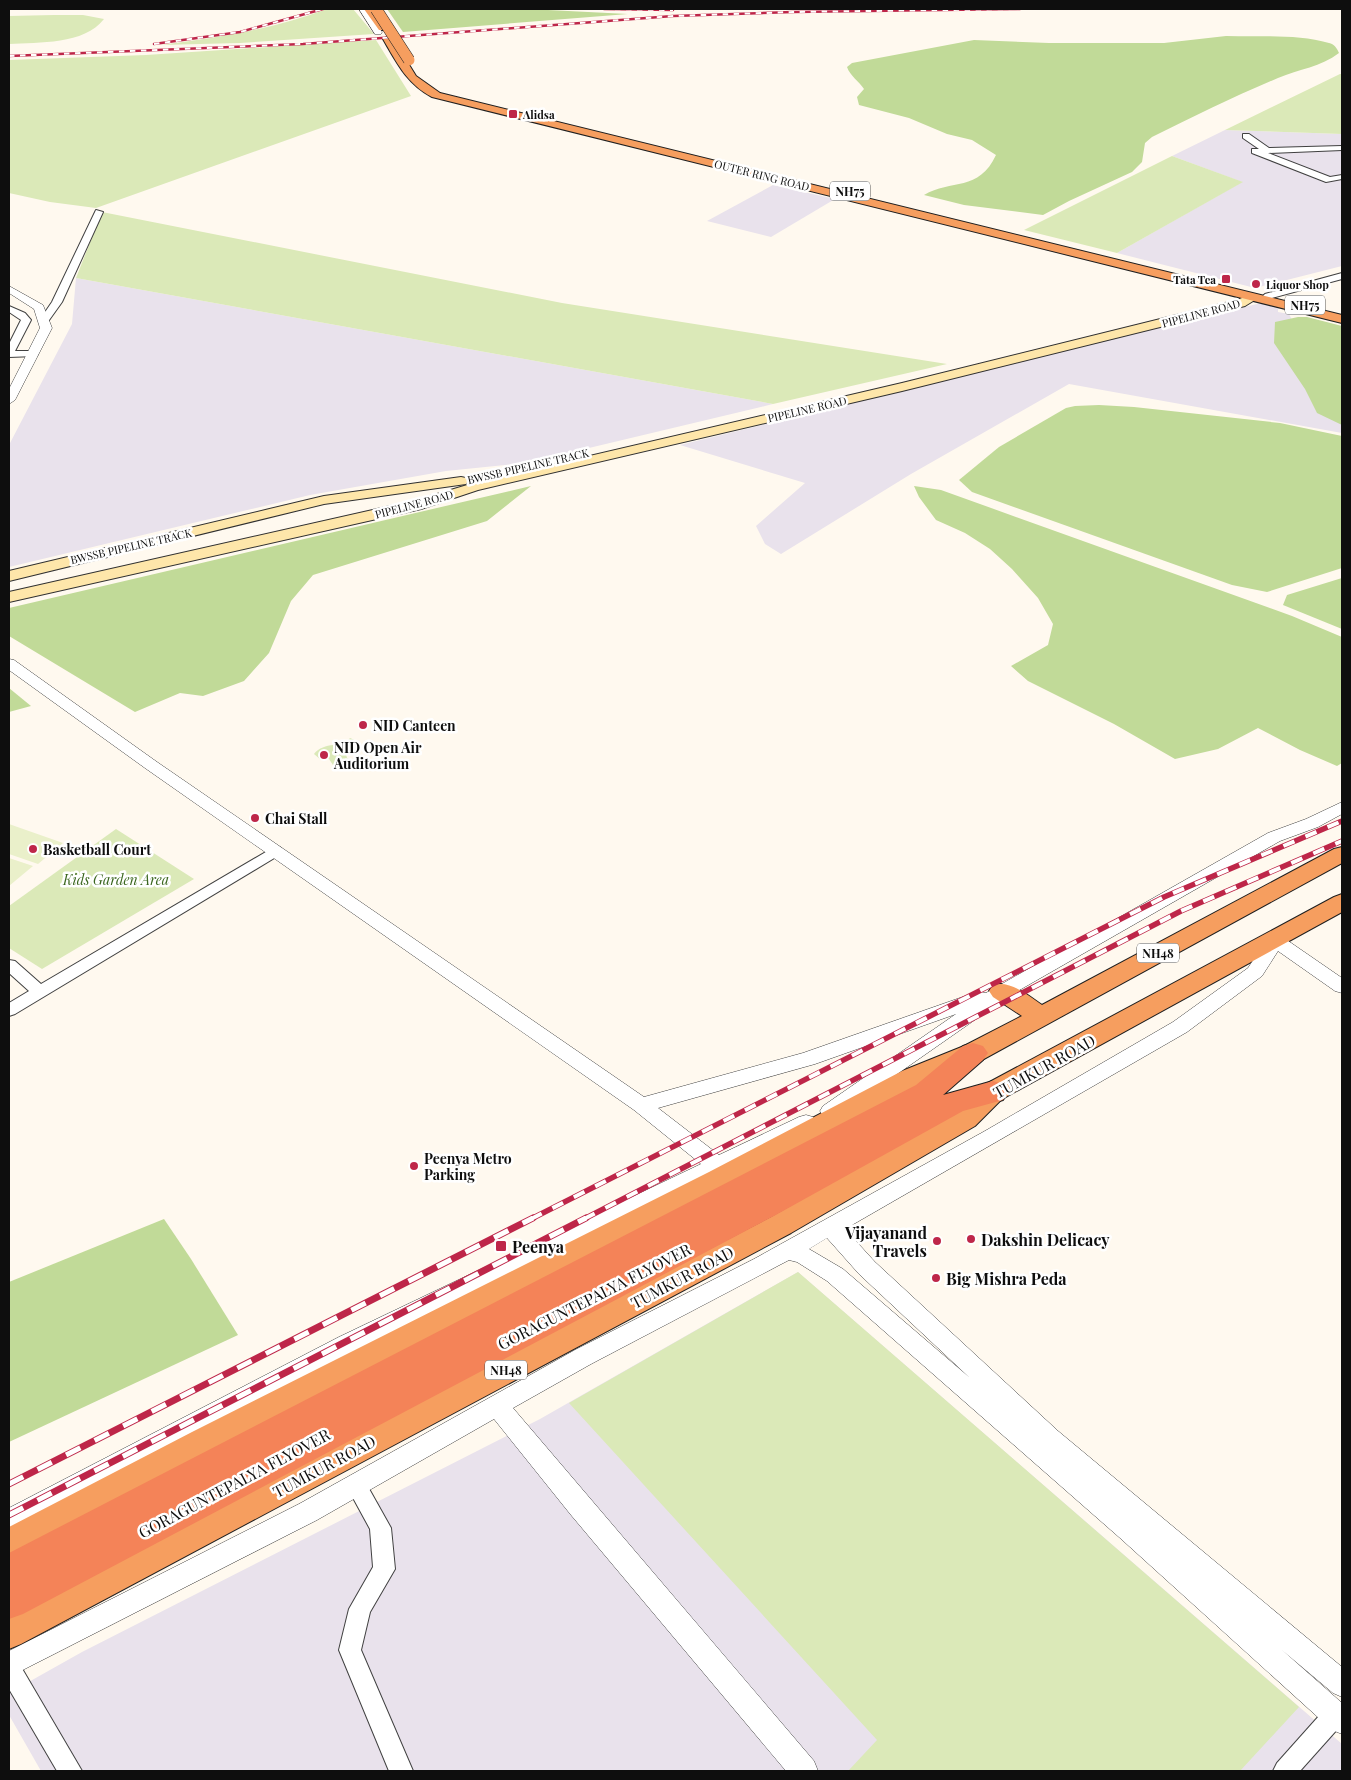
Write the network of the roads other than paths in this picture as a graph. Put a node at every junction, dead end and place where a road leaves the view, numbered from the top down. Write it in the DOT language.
graph roads {
  1 [pos="363,9"];
  2 [pos="369,9"];
  3 [pos="376,9"];
  4 [pos="378,32"];
  5 [pos="405,60"];
  6 [pos="1246,136"];
  7 [pos="1342,148"];
  8 [pos="1268,151"];
  9 [pos="1342,177"];
  10 [pos="99,212"];
  11 [pos="1342,276"];
  12 [pos="9,289"];
  13 [pos="1268,296"];
  14 [pos="1252,298"];
  15 [pos="9,308"];
  16 [pos="1206,308"];
  17 [pos="1342,314"];
  18 [pos="25,317"];
  19 [pos="1342,319"];
  20 [pos="9,321"];
  21 [pos="44,321"];
  22 [pos="10,347"];
  23 [pos="31,358"];
  24 [pos="9,363"];
  25 [pos="900,382"];
  26 [pos="9,400"];
  27 [pos="9,576"];
  28 [pos="9,597"];
  29 [pos="9,660"];
  30 [pos="1342,808"];
  31 [pos="276,851"];
  32 [pos="1342,854"];
  33 [pos="1342,902"];
  34 [pos="1280,936"];
  35 [pos="9,966"];
  36 [pos="1342,974"];
  37 [pos="1342,987"];
  38 [pos="39,991"];
  39 [pos="1002,991"];
  40 [pos="9,1010"];
  41 [pos="1042,1016"];
  42 [pos="974,1053"];
  43 [pos="994,1092"];
  44 [pos="641,1104"];
  45 [pos="717,1165"];
  46 [pos="754,1198"];
  47 [pos="830,1227"];
  48 [pos="788,1250"];
  49 [pos="498,1407"];
  50 [pos="356,1484"];
  51 [pos="9,1520"];
  52 [pos="9,1544"];
  53 [pos="9,1572"];
  54 [pos="9,1601"];
  55 [pos="9,1632"];
  56 [pos="9,1666"];
  57 [pos="1342,1684"];
  58 [pos="1339,1718"];
  59 [pos="70,1771"];
  60 [pos="401,1771"];
  61 [pos="804,1771"];
  62 [pos="1286,1771"];
  1 -- 4 [label="street"];
  2 -- 5 [label="highway, OUTER RING ROAD / NH75"];
  3 -- 5 [label="highway, OUTER RING ROAD / NH75, bridge"];
  5 -- 13 [label="highway, OUTER RING ROAD / NH75"];
  5 -- 14 [label="highway, OUTER RING ROAD / NH75"];
  6 -- 8 [label="street"];
  7 -- 8 [label="street"];
  8 -- 9 [label="street"];
  10 -- 21 [label="street"];
  11 -- 13 [label="street"];
  12 -- 21 [label="street"];
  13 -- 17 [label="highway, OUTER RING ROAD / NH75"];
  14 -- 16 [label="main road, PIPELINE ROAD"];
  14 -- 19 [label="highway, OUTER RING ROAD / NH75"];
  15 -- 18 [label="street"];
  16 -- 25 [label="main road, PIPELINE ROAD"];
  16 -- 28 [label="main road, PIPELINE ROAD"];
  18 -- 20 [label="street"];
  18 -- 22 [label="street"];
  21 -- 23 [label="street"];
  22 -- 23 [label="street"];
  23 -- 24 [label="street"];
  23 -- 26 [label="street"];
  25 -- 27 [label="main road, BWSSB PIPELINE TRACK"];
  29 -- 31 [label="street"];
  30 -- 39 [label="street"];
  31 -- 38 [label="street"];
  31 -- 44 [label="street"];
  32 -- 41 [label="highway, NH48"];
  33 -- 34 [label="highway, TUMKUR ROAD / NH48"];
  34 -- 36 [label="street"];
  34 -- 37 [label="street"];
  34 -- 43 [label="highway, TUMKUR ROAD / NH48"];
  34 -- 47 [label="street"];
  35 -- 38 [label="street"];
  38 -- 40 [label="street"];
  39 -- 41 [label="highway"];
  39 -- 44 [label="street"];
  39 -- 45 [label="street"];
  41 -- 42 [label="highway, NH48"];
  42 -- 46 [label="highway, GORAGUNTEPALYA FLYOVER"];
  42 -- 52 [label="highway, NH48"];
  43 -- 46 [label="highway, GORAGUNTEPALYA FLYOVER"];
  43 -- 55 [label="highway, TUMKUR ROAD / NH48"];
  44 -- 45 [label="street"];
  45 -- 51 [label="street"];
  46 -- 53 [label="highway, GORAGUNTEPALYA FLYOVER"];
  46 -- 54 [label="highway, GORAGUNTEPALYA FLYOVER"];
  47 -- 48 [label="street"];
  47 -- 57 [label="street"];
  48 -- 49 [label="street"];
  48 -- 58 [label="street"];
  49 -- 50 [label="street"];
  49 -- 61 [label="street"];
  50 -- 56 [label="street"];
  50 -- 60 [label="street"];
  56 -- 59 [label="street"];
  58 -- 62 [label="street"];
}
